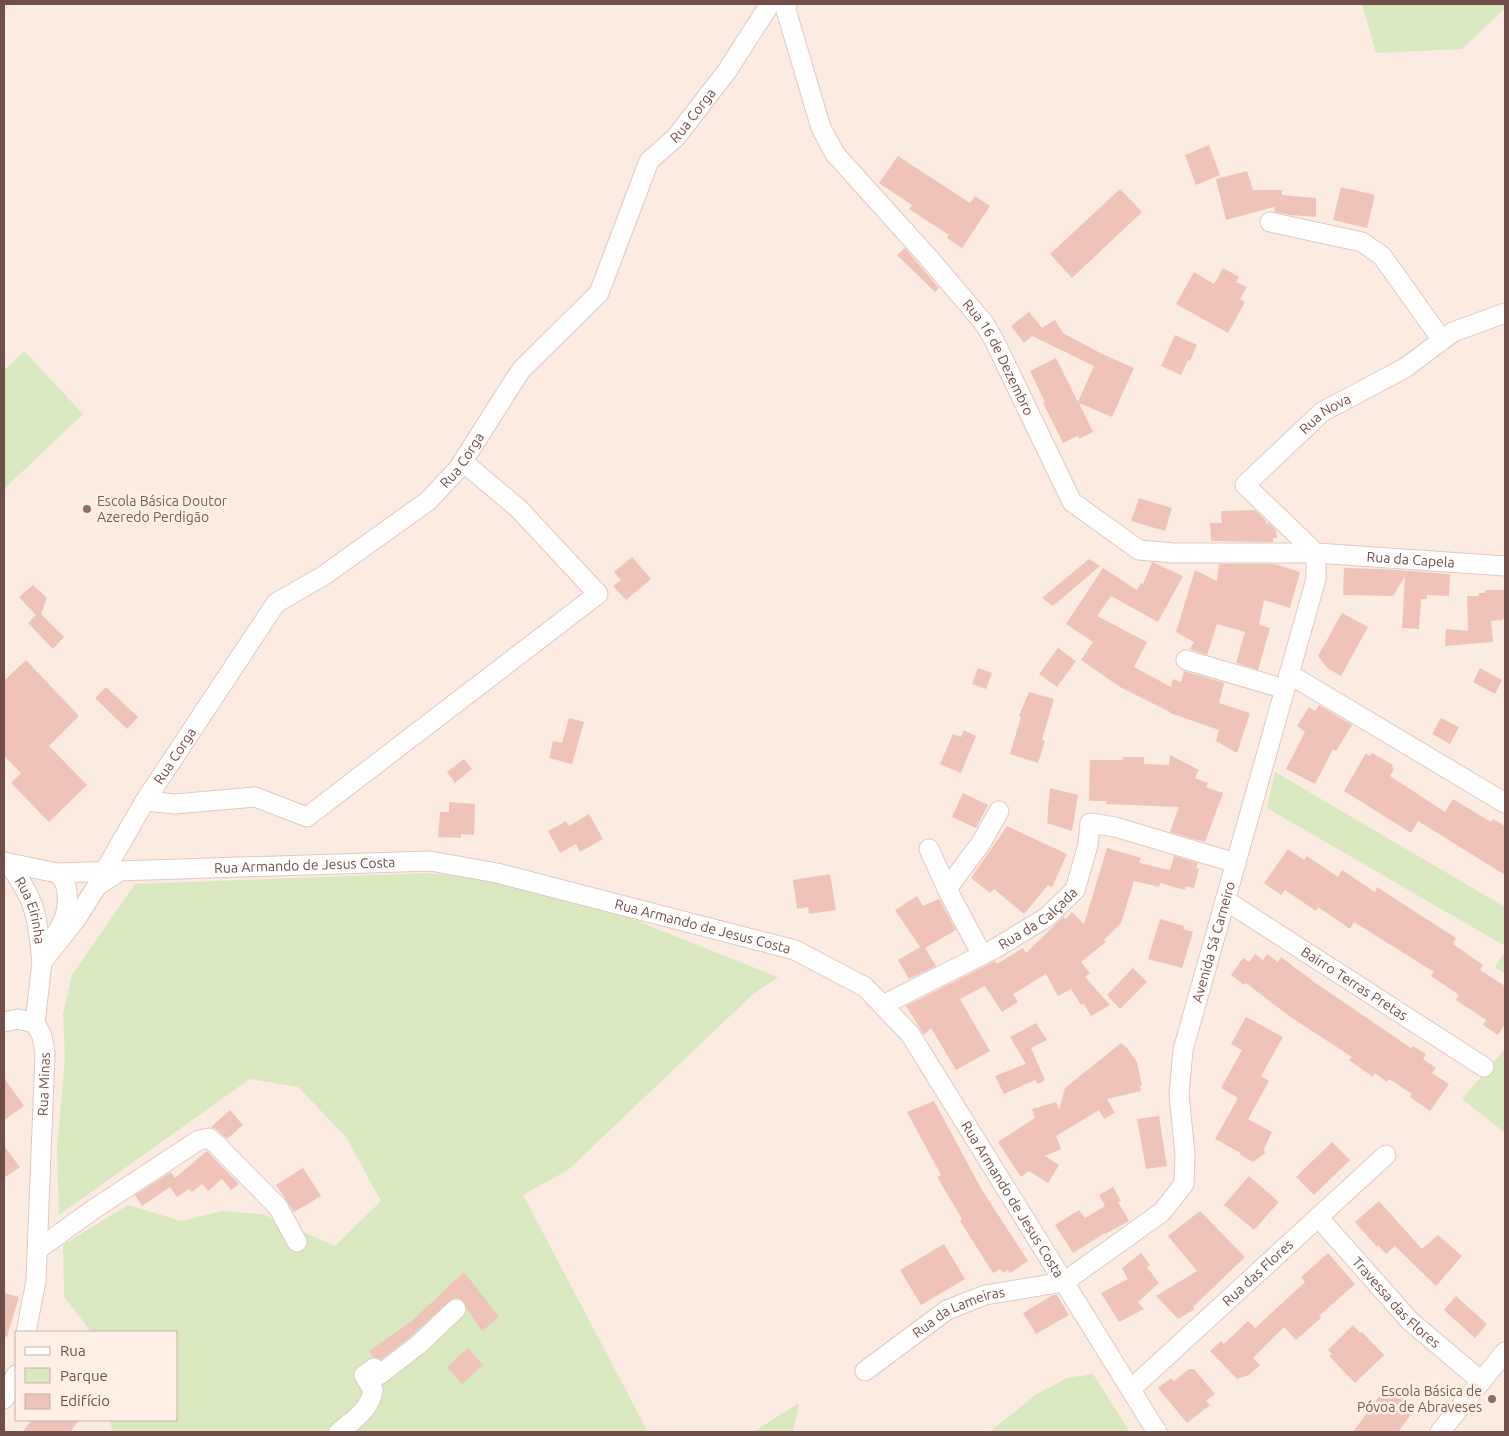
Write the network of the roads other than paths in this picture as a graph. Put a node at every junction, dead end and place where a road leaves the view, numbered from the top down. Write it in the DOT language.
graph roads {
  1 [pos="770,4"];
  2 [pos="787,4"];
  3 [pos="1270,222"];
  4 [pos="1505,313"];
  5 [pos="1442,340"];
  6 [pos="463,462"];
  7 [pos="1316,554"];
  8 [pos="1505,566"];
  9 [pos="1186,660"];
  10 [pos="1287,682"];
  11 [pos="146,800"];
  12 [pos="1505,802"];
  13 [pos="999,811"];
  14 [pos="929,849"];
  15 [pos="6,863"];
  16 [pos="1236,863"];
  17 [pos="112,871"];
  18 [pos="57,872"];
  19 [pos="949,893"];
  20 [pos="1225,900"];
  21 [pos="982,955"];
  22 [pos="42,962"];
  23 [pos="883,1005"];
  24 [pos="4,1022"];
  25 [pos="35,1023"];
  26 [pos="1484,1067"];
  27 [pos="1386,1155"];
  28 [pos="1318,1217"];
  29 [pos="297,1242"];
  30 [pos="37,1250"];
  31 [pos="1064,1282"];
  32 [pos="456,1309"];
  33 [pos="26,1331"];
  34 [pos="1505,1352"];
  35 [pos="865,1371"];
  36 [pos="15,1377"];
  37 [pos="1481,1382"];
  38 [pos="1131,1389"];
  39 [pos="4,1399"];
  40 [pos="339,1432"];
  41 [pos="1157,1432"];
  42 [pos="1440,1432"];
  1 -- 6 [label="street, Rua Corga"];
  2 -- 7 [label="street, Rua 16 de Dezembro"];
  3 -- 5 [label="street"];
  4 -- 5 [label="street, Rua Nova"];
  5 -- 7 [label="street, Rua Nova"];
  6 -- 11 [label="street, Rua Corga"];
  6 -- 11 [label="street"];
  7 -- 8 [label="street, Rua da Capela"];
  7 -- 10 [label="street, Avenida Sá Carneiro"];
  9 -- 10 [label="street"];
  10 -- 12 [label="street"];
  10 -- 16 [label="street, Avenida Sá Carneiro"];
  11 -- 17 [label="street, Rua Corga"];
  13 -- 19 [label="street"];
  14 -- 19 [label="street"];
  15 -- 18 [label="street, Rua Armando de Jesus Costa"];
  15 -- 22 [label="street, Rua Eirinha"];
  16 -- 20 [label="street, Avenida Sá Carneiro"];
  16 -- 21 [label="street, Rua da Calçada"];
  17 -- 18 [label="street, Rua Armando de Jesus Costa"];
  17 -- 22 [label="street"];
  17 -- 23 [label="street, Rua Armando de Jesus Costa"];
  18 -- 22 [label="street"];
  19 -- 21 [label="street"];
  20 -- 26 [label="street, Bairro Terras Pretas"];
  20 -- 31 [label="street, Avenida Sá Carneiro"];
  21 -- 23 [label="street, Rua da Calçada"];
  22 -- 25 [label="street, Rua Minas"];
  23 -- 31 [label="street, Rua Armando de Jesus Costa"];
  24 -- 25 [label="street"];
  25 -- 30 [label="street, Rua Minas"];
  27 -- 28 [label="street, Rua das Flores"];
  28 -- 37 [label="street, Travessa das Flores"];
  28 -- 38 [label="street, Rua das Flores"];
  29 -- 30 [label="street"];
  30 -- 33 [label="street, Rua Minas"];
  31 -- 35 [label="street, Rua da Lameiras"];
  31 -- 38 [label="street, Rua Armando de Jesus Costa"];
  32 -- 40 [label="street"];
  34 -- 37 [label="street"];
  36 -- 39 [label="street"];
  37 -- 42 [label="street"];
  38 -- 41 [label="street, Rua Armando de Jesus Costa"];
}
